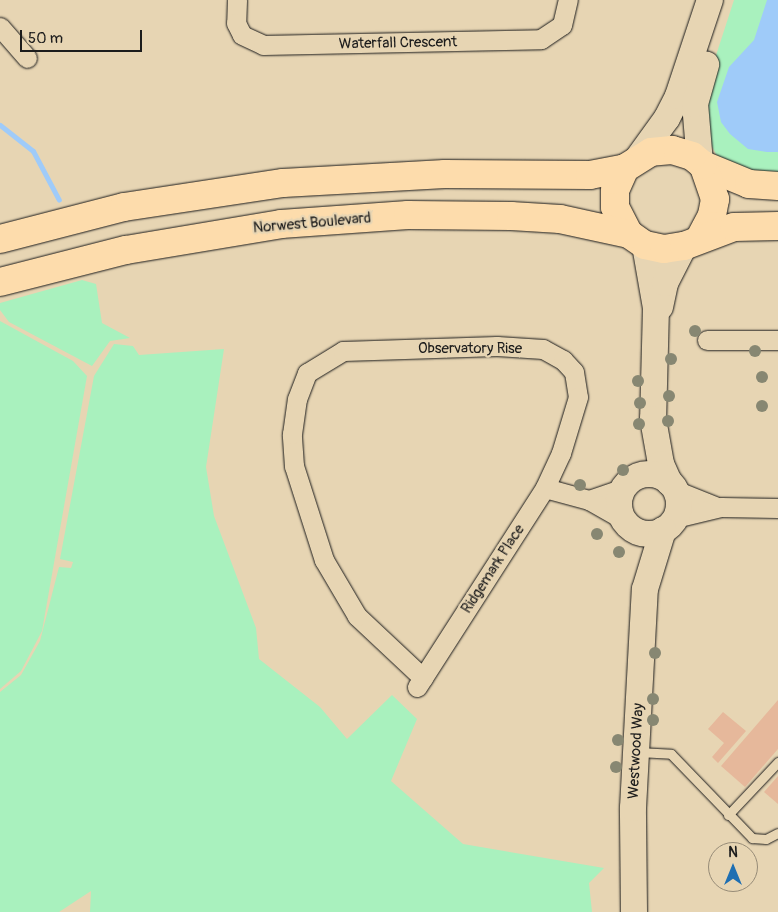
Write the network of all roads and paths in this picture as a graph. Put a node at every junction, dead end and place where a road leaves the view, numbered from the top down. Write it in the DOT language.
graph roads {
  1 [pos="237,0"];
  2 [pos="568,0"];
  3 [pos="710,0"];
  4 [pos="727,0"];
  5 [pos="0,27"];
  6 [pos="27,58"];
  7 [pos="631,163"];
  8 [pos="701,164"];
  9 [pos="778,186"];
  10 [pos="778,226"];
  11 [pos="0,239"];
  12 [pos="637,240"];
  13 [pos="692,242"];
  14 [pos="0,282"];
  15 [pos="656,337"];
  16 [pos="707,340"];
  17 [pos="778,340"];
  18 [pos="653,419"];
  19 [pos="627,484"];
  20 [pos="672,486"];
  21 [pos="544,488"];
  22 [pos="589,500"];
  23 [pos="721,507"];
  24 [pos="778,508"];
  25 [pos="669,524"];
  26 [pos="629,525"];
  27 [pos="645,589"];
  28 [pos="420,683"];
  29 [pos="636,752"];
  30 [pos="778,762"];
  31 [pos="728,815"];
  32 [pos="778,833"];
  33 [pos="634,912"];
  1 -- 2 [label="street, Waterfall Crescent"];
  3 -- 7 [label="street"];
  4 -- 8 [label="street"];
  5 -- 6 [label="street"];
  7 -- 8 [label="main road"];
  7 -- 11 [label="main road"];
  7 -- 12 [label="main road"];
  8 -- 9 [label="main road"];
  8 -- 13 [label="main road"];
  10 -- 13 [label="main road"];
  12 -- 13 [label="main road"];
  12 -- 14 [label="main road, Norwest Boulevard"];
  12 -- 15 [label="street"];
  13 -- 15 [label="street"];
  15 -- 18 [label="street"];
  16 -- 17 [label="street"];
  18 -- 19 [label="street"];
  18 -- 20 [label="street"];
  19 -- 20 [label="street"];
  19 -- 22 [label="street"];
  19 -- 26 [label="street"];
  20 -- 23 [label="street"];
  20 -- 25 [label="street"];
  21 -- 22 [label="street"];
  21 -- 28 [label="street, Ridgemark Place"];
  21 -- 28 [label="street, Observatory Rise"];
  22 -- 26 [label="street"];
  23 -- 24 [label="street"];
  23 -- 25 [label="street"];
  25 -- 26 [label="street"];
  25 -- 27 [label="street, Westwood Way"];
  26 -- 27 [label="street, Westwood Way"];
  27 -- 29 [label="street, Westwood Way"];
  29 -- 31 [label="lane"];
  29 -- 33 [label="street, Westwood Way"];
  30 -- 31 [label="lane"];
  31 -- 32 [label="lane"];
}
